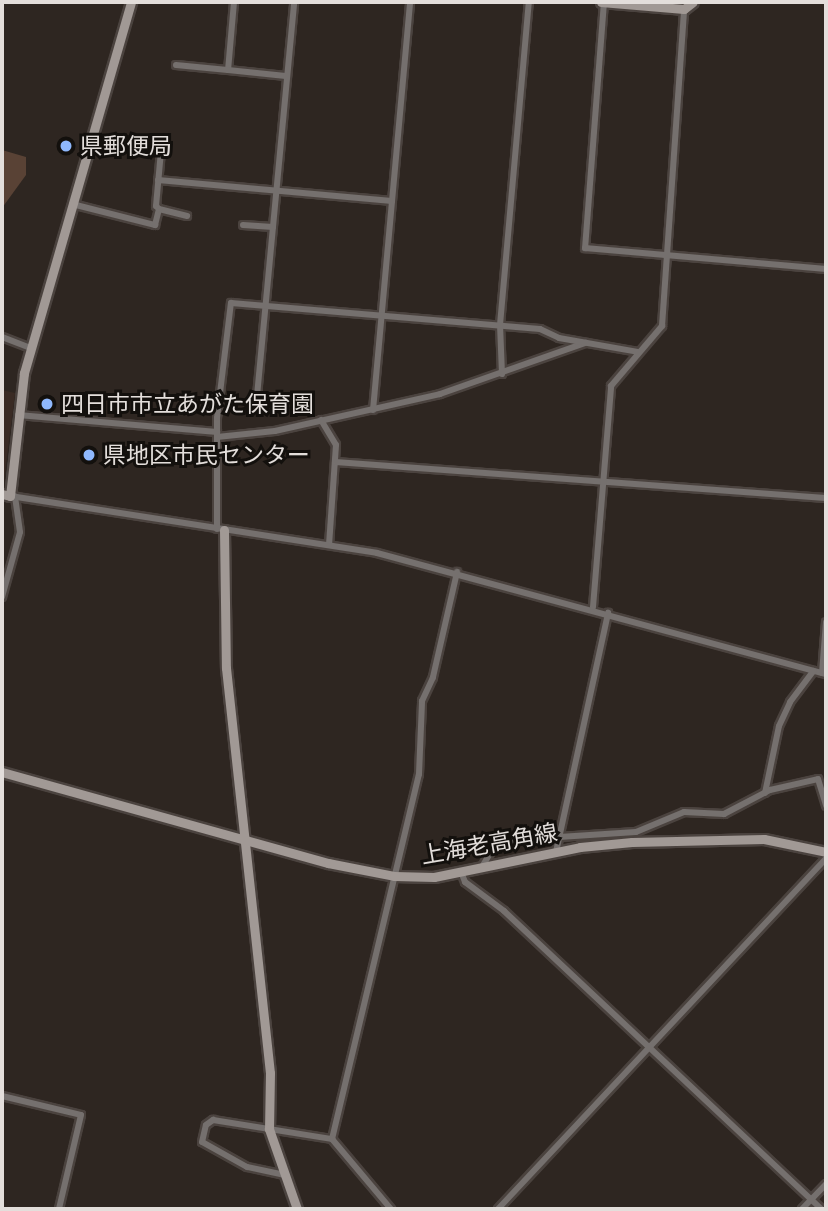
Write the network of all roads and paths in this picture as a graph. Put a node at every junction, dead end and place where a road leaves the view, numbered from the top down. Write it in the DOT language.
graph roads {
  1 [pos="131,2"];
  2 [pos="234,2"];
  3 [pos="294,2"];
  4 [pos="410,2"];
  5 [pos="529,2"];
  6 [pos="603,2"];
  7 [pos="693,2"];
  8 [pos="684,9"];
  9 [pos="176,65"];
  10 [pos="228,70"];
  11 [pos="286,76"];
  12 [pos="162,140"];
  13 [pos="158,180"];
  14 [pos="276,190"];
  15 [pos="392,201"];
  16 [pos="72,204"];
  17 [pos="159,209"];
  18 [pos="187,216"];
  19 [pos="243,225"];
  20 [pos="273,227"];
  21 [pos="668,257"];
  22 [pos="826,269"];
  23 [pos="266,305"];
  24 [pos="380,316"];
  25 [pos="500,325"];
  26 [pos="2,337"];
  27 [pos="587,342"];
  28 [pos="31,348"];
  29 [pos="638,352"];
  30 [pos="502,373"];
  31 [pos="257,396"];
  32 [pos="373,410"];
  33 [pos="18,415"];
  34 [pos="321,420"];
  35 [pos="217,435"];
  36 [pos="335,462"];
  37 [pos="603,482"];
  38 [pos="9,495"];
  39 [pos="826,498"];
  40 [pos="220,530"];
  41 [pos="329,544"];
  42 [pos="457,572"];
  43 [pos="2,597"];
  44 [pos="593,607"];
  45 [pos="608,613"];
  46 [pos="826,622"];
  47 [pos="813,671"];
  48 [pos="824,673"];
  49 [pos="2,772"];
  50 [pos="765,793"];
  51 [pos="826,806"];
  52 [pos="560,834"];
  53 [pos="244,839"];
  54 [pos="556,852"];
  55 [pos="826,852"];
  56 [pos="826,858"];
  57 [pos="482,867"];
  58 [pos="461,872"];
  59 [pos="394,876"];
  60 [pos="648,1047"];
  61 [pos="2,1096"];
  62 [pos="269,1129"];
  63 [pos="332,1139"];
  64 [pos="285,1175"];
  65 [pos="826,1184"];
  66 [pos="812,1199"];
  67 [pos="59,1209"];
  68 [pos="297,1209"];
  69 [pos="391,1209"];
  70 [pos="498,1209"];
  71 [pos="802,1209"];
  72 [pos="820,1209"];
  1 -- 16 [label="main road"];
  2 -- 10 [label="street"];
  3 -- 11 [label="street"];
  4 -- 15 [label="street"];
  5 -- 25 [label="street"];
  6 -- 8 [label="main road"];
  6 -- 21 [label="street"];
  7 -- 8 [label="main road"];
  8 -- 21 [label="street"];
  9 -- 10 [label="street"];
  10 -- 11 [label="street"];
  11 -- 14 [label="street"];
  12 -- 13 [label="street"];
  13 -- 14 [label="street"];
  13 -- 17 [label="street"];
  14 -- 15 [label="street"];
  14 -- 20 [label="street"];
  15 -- 24 [label="street"];
  16 -- 17 [label="street"];
  16 -- 28 [label="main road"];
  17 -- 18 [label="street"];
  19 -- 20 [label="street"];
  20 -- 23 [label="street"];
  21 -- 22 [label="street"];
  21 -- 29 [label="street"];
  23 -- 24 [label="street"];
  23 -- 31 [label="street"];
  23 -- 35 [label="street"];
  24 -- 25 [label="street"];
  24 -- 32 [label="street"];
  25 -- 27 [label="street"];
  25 -- 30 [label="street"];
  26 -- 28 [label="street"];
  27 -- 29 [label="street"];
  27 -- 30 [label="street"];
  28 -- 33 [label="main road"];
  29 -- 37 [label="street"];
  30 -- 32 [label="street"];
  32 -- 34 [label="street"];
  33 -- 35 [label="street"];
  33 -- 38 [label="main road"];
  34 -- 35 [label="street"];
  34 -- 36 [label="street"];
  35 -- 40 [label="street"];
  36 -- 37 [label="street"];
  36 -- 41 [label="street"];
  37 -- 39 [label="street"];
  37 -- 44 [label="street"];
  38 -- 40 [label="street"];
  38 -- 43 [label="street"];
  40 -- 41 [label="street"];
  40 -- 53 [label="main road"];
  41 -- 42 [label="street"];
  42 -- 44 [label="street"];
  42 -- 59 [label="street"];
  44 -- 45 [label="street"];
  45 -- 47 [label="street"];
  45 -- 52 [label="street"];
  46 -- 48 [label="street"];
  47 -- 48 [label="street"];
  47 -- 50 [label="street"];
  49 -- 53 [label="main road, 上海老高角線"];
  50 -- 51 [label="street"];
  50 -- 52 [label="street"];
  52 -- 54 [label="street"];
  52 -- 57 [label="street"];
  53 -- 59 [label="main road, 上海老高角線"];
  53 -- 62 [label="main road"];
  54 -- 55 [label="main road, 上海老高角線"];
  54 -- 57 [label="main road, 上海老高角線"];
  56 -- 60 [label="street"];
  57 -- 58 [label="main road, 上海老高角線"];
  58 -- 59 [label="main road, 上海老高角線"];
  58 -- 60 [label="street"];
  59 -- 63 [label="street"];
  60 -- 66 [label="street"];
  60 -- 70 [label="street"];
  61 -- 67 [label="street"];
  62 -- 63 [label="street"];
  62 -- 64 [label="main road"];
  62 -- 64 [label="street"];
  63 -- 69 [label="street"];
  64 -- 68 [label="main road"];
  65 -- 66 [label="street"];
  66 -- 71 [label="street"];
  66 -- 72 [label="street"];
}
